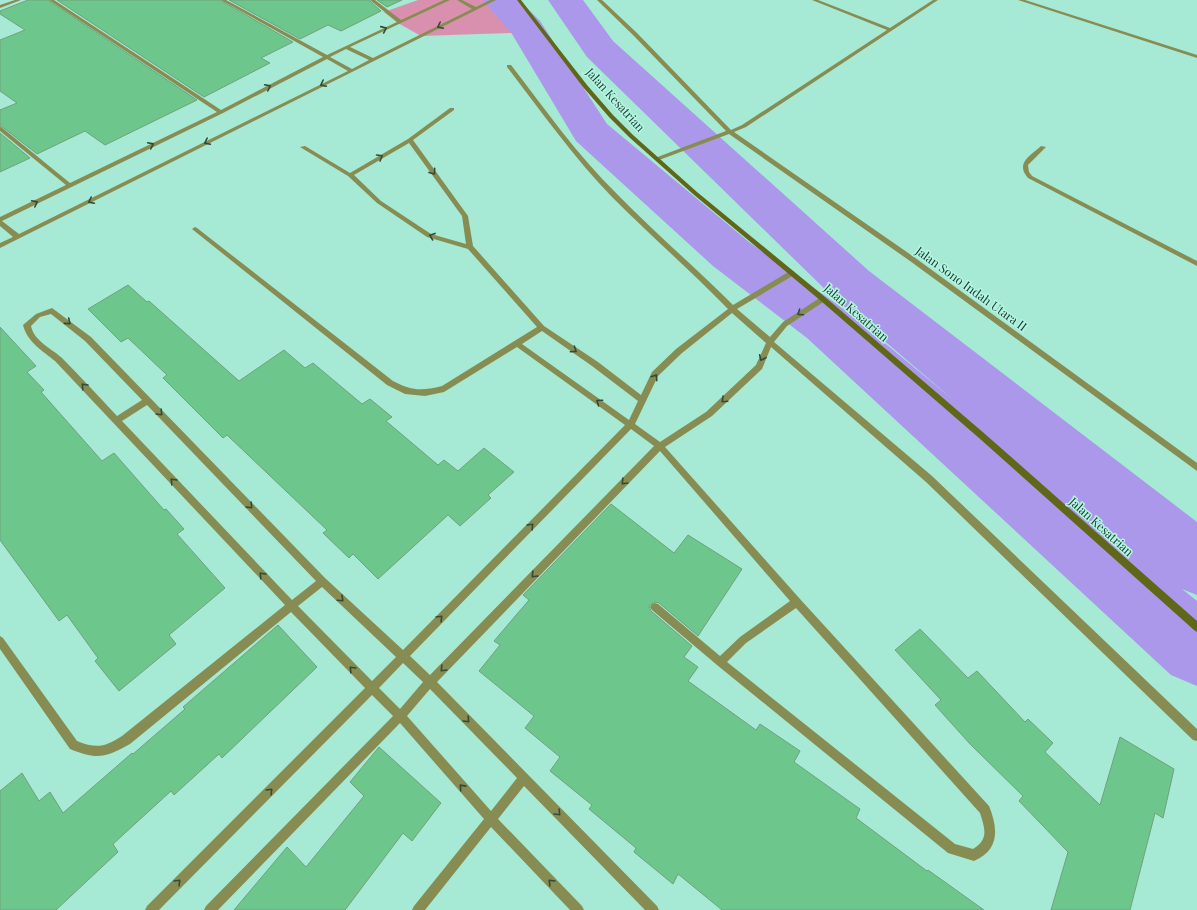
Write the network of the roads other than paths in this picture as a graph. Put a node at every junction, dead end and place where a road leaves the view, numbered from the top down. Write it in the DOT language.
graph roads {
  1 [pos="19,0"];
  2 [pos="51,0"];
  3 [pos="223,0"];
  4 [pos="372,0"];
  5 [pos="448,0"];
  6 [pos="459,0"];
  7 [pos="494,0"];
  8 [pos="519,0"];
  9 [pos="599,0"];
  10 [pos="814,0"];
  11 [pos="936,0"];
  12 [pos="1020,0"];
  13 [pos="0,7"];
  14 [pos="475,9"];
  15 [pos="400,22"];
  16 [pos="890,30"];
  17 [pos="346,46"];
  18 [pos="326,57"];
  19 [pos="1197,57"];
  20 [pos="372,60"];
  21 [pos="509,66"];
  22 [pos="350,70"];
  23 [pos="452,109"];
  24 [pos="221,112"];
  25 [pos="0,128"];
  26 [pos="730,132"];
  27 [pos="410,140"];
  28 [pos="303,147"];
  29 [pos="1043,147"];
  30 [pos="657,159"];
  31 [pos="350,175"];
  32 [pos="70,185"];
  33 [pos="0,222"];
  34 [pos="195,229"];
  35 [pos="18,237"];
  36 [pos="0,246"];
  37 [pos="470,247"];
  38 [pos="1197,264"];
  39 [pos="792,273"];
  40 [pos="823,299"];
  41 [pos="732,308"];
  42 [pos="542,328"];
  43 [pos="770,342"];
  44 [pos="517,344"];
  45 [pos="148,400"];
  46 [pos="642,400"];
  47 [pos="116,421"];
  48 [pos="631,424"];
  49 [pos="660,446"];
  50 [pos="1197,468"];
  51 [pos="322,581"];
  52 [pos="797,602"];
  53 [pos="292,606"];
  54 [pos="655,608"];
  55 [pos="1197,627"];
  56 [pos="0,641"];
  57 [pos="403,656"];
  58 [pos="720,662"];
  59 [pos="430,682"];
  60 [pos="371,689"];
  61 [pos="400,716"];
  62 [pos="1197,736"];
  63 [pos="524,778"];
  64 [pos="490,818"];
  65 [pos="151,910"];
  66 [pos="210,910"];
  67 [pos="418,910"];
  68 [pos="578,910"];
  69 [pos="653,910"];
  1 -- 13 [label="street"];
  2 -- 24 [label="street"];
  3 -- 18 [label="street"];
  4 -- 15 [label="street"];
  5 -- 15 [label="street"];
  6 -- 14 [label="street"];
  7 -- 14 [label="street"];
  8 -- 30 [label="street, Jalan Kesatrian"];
  9 -- 26 [label="street, Jalan Sono Indah Utara II"];
  10 -- 16 [label="street"];
  11 -- 16 [label="street"];
  12 -- 19 [label="street"];
  14 -- 20 [label="street, one-way"];
  17 -- 15 [label="street, one-way"];
  16 -- 26 [label="street"];
  17 -- 18 [label="street"];
  17 -- 20 [label="street"];
  18 -- 22 [label="street"];
  24 -- 18 [label="street, one-way"];
  20 -- 22 [label="street"];
  21 -- 41 [label="street"];
  22 -- 35 [label="street, one-way"];
  23 -- 27 [label="street"];
  32 -- 24 [label="street, one-way"];
  25 -- 32 [label="street"];
  26 -- 30 [label="street"];
  26 -- 50 [label="street, Jalan Sono Indah Utara II"];
  31 -- 27 [label="street, one-way"];
  27 -- 37 [label="street, one-way"];
  28 -- 31 [label="street"];
  29 -- 38 [label="street"];
  30 -- 39 [label="street, Jalan Kesatrian"];
  37 -- 31 [label="street, one-way"];
  33 -- 32 [label="street, one-way"];
  33 -- 35 [label="street"];
  34 -- 44 [label="street"];
  35 -- 36 [label="street"];
  37 -- 42 [label="street"];
  39 -- 40 [label="street, Jalan Kesatrian"];
  39 -- 41 [label="street"];
  40 -- 43 [label="street, one-way"];
  40 -- 55 [label="street, Jalan Kesatrian"];
  41 -- 43 [label="street"];
  46 -- 41 [label="street, one-way"];
  42 -- 44 [label="street"];
  42 -- 46 [label="street, one-way"];
  43 -- 49 [label="street, one-way"];
  43 -- 62 [label="street"];
  48 -- 44 [label="street, one-way"];
  45 -- 47 [label="street"];
  47 -- 45 [label="street, one-way"];
  45 -- 51 [label="street, one-way"];
  46 -- 48 [label="street"];
  53 -- 47 [label="street, one-way"];
  48 -- 49 [label="street"];
  57 -- 48 [label="street, one-way"];
  49 -- 52 [label="street"];
  49 -- 59 [label="street, one-way"];
  51 -- 53 [label="street"];
  51 -- 57 [label="street, one-way"];
  52 -- 58 [label="street"];
  52 -- 58 [label="street"];
  53 -- 56 [label="street"];
  60 -- 53 [label="street, one-way"];
  54 -- 58 [label="street"];
  57 -- 59 [label="street"];
  57 -- 60 [label="street"];
  59 -- 61 [label="street"];
  59 -- 63 [label="street, one-way"];
  60 -- 61 [label="street"];
  65 -- 60 [label="street, one-way"];
  64 -- 61 [label="street, one-way"];
  61 -- 66 [label="street"];
  63 -- 64 [label="street"];
  63 -- 69 [label="street, one-way"];
  64 -- 67 [label="street"];
  68 -- 64 [label="street, one-way"];
}
